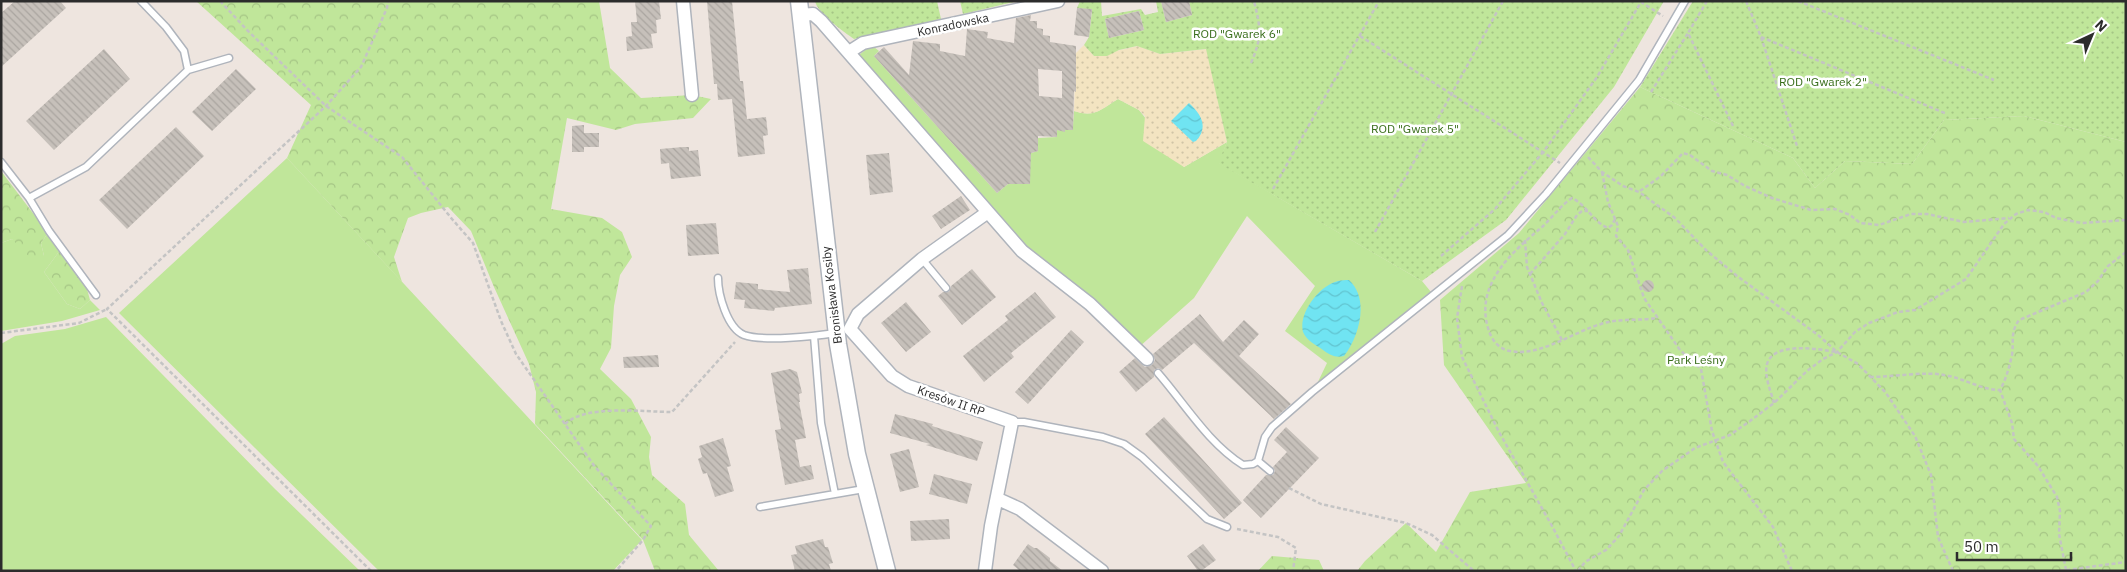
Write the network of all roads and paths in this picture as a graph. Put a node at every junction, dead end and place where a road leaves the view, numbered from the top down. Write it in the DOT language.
graph roads {
  1 [pos="141,1"];
  2 [pos="220,1"];
  3 [pos="388,1"];
  4 [pos="683,1"];
  5 [pos="1058,1"];
  6 [pos="1254,1"];
  7 [pos="1379,1"];
  8 [pos="1503,1"];
  9 [pos="1685,1"];
  10 [pos="1707,1"];
  11 [pos="1746,1"];
  12 [pos="1798,1"];
  13 [pos="1640,2"];
  14 [pos="800,8"];
  15 [pos="1673,22"];
  16 [pos="1688,33"];
  17 [pos="1360,36"];
  18 [pos="1761,37"];
  19 [pos="850,52"];
  20 [pos="229,58"];
  21 [pos="1251,63"];
  22 [pos="188,70"];
  23 [pos="1994,80"];
  24 [pos="1651,92"];
  25 [pos="1451,93"];
  26 [pos="692,95"];
  27 [pos="326,106"];
  28 [pos="1947,114"];
  29 [pos="1733,126"];
  30 [pos="1797,146"];
  31 [pos="1544,151"];
  32 [pos="1582,151"];
  33 [pos="1,162"];
  34 [pos="1566,169"];
  35 [pos="1602,172"];
  36 [pos="1273,189"];
  37 [pos="1639,192"];
  38 [pos="30,198"];
  39 [pos="1590,211"];
  40 [pos="988,212"];
  41 [pos="1616,218"];
  42 [pos="2010,218"];
  43 [pos="2126,220"];
  44 [pos="1375,232"];
  45 [pos="1525,240"];
  46 [pos="2126,252"];
  47 [pos="1441,256"];
  48 [pos="922,259"];
  49 [pos="1470,265"];
  50 [pos="1530,274"];
  51 [pos="718,278"];
  52 [pos="946,288"];
  53 [pos="96,295"];
  54 [pos="107,309"];
  55 [pos="1657,318"];
  56 [pos="843,331"];
  57 [pos="1,333"];
  58 [pos="742,334"];
  59 [pos="814,336"];
  60 [pos="1562,340"];
  61 [pos="1837,352"];
  62 [pos="1147,359"];
  63 [pos="1158,373"];
  64 [pos="1870,377"];
  65 [pos="2000,390"];
  66 [pos="1774,403"];
  67 [pos="1012,422"];
  68 [pos="565,424"];
  69 [pos="1714,441"];
  70 [pos="1258,461"];
  71 [pos="1270,471"];
  72 [pos="1290,488"];
  73 [pos="864,489"];
  74 [pos="835,494"];
  75 [pos="998,499"];
  76 [pos="760,507"];
  77 [pos="1227,527"];
  78 [pos="2126,562"];
  79 [pos="2066,570"];
  80 [pos="371,571"];
  81 [pos="616,571"];
  82 [pos="887,571"];
  83 [pos="985,571"];
  84 [pos="1102,571"];
  85 [pos="1293,571"];
  86 [pos="1474,571"];
  87 [pos="1577,571"];
  88 [pos="1792,571"];
  89 [pos="1953,571"];
  90 [pos="2060,571"];
  1 -- 22 [label="lane"];
  2 -- 27 [label="path"];
  3 -- 27 [label="path"];
  4 -- 26 [label="street"];
  5 -- 19 [label="street, Konradowska"];
  6 -- 21 [label="path"];
  7 -- 17 [label="path"];
  8 -- 25 [label="path"];
  9 -- 15 [label="lane"];
  10 -- 16 [label="path"];
  11 -- 18 [label="path"];
  12 -- 23 [label="path"];
  13 -- 15 [label="path"];
  13 -- 31 [label="path"];
  14 -- 19 [label="street, Bronisława Kosiby"];
  14 -- 56 [label="street, Bronisława Kosiby"];
  15 -- 32 [label="lane"];
  16 -- 24 [label="path"];
  16 -- 29 [label="path"];
  17 -- 25 [label="path"];
  17 -- 36 [label="path"];
  18 -- 28 [label="path"];
  18 -- 30 [label="path"];
  19 -- 40 [label="street, Bronisława Kosiby"];
  20 -- 22 [label="lane"];
  22 -- 38 [label="lane"];
  25 -- 31 [label="path"];
  25 -- 44 [label="path"];
  27 -- 54 [label="path"];
  27 -- 68 [label="path"];
  31 -- 34 [label="path"];
  31 -- 47 [label="path"];
  32 -- 34 [label="lane"];
  32 -- 35 [label="path"];
  33 -- 38 [label="lane"];
  34 -- 49 [label="lane"];
  35 -- 37 [label="path"];
  35 -- 41 [label="path"];
  37 -- 42 [label="path"];
  37 -- 61 [label="path"];
  38 -- 53 [label="lane"];
  39 -- 41 [label="path"];
  39 -- 45 [label="path"];
  39 -- 50 [label="path"];
  40 -- 48 [label="street, Bronisława Kosiby"];
  40 -- 62 [label="street, Bronisława Kosiby"];
  41 -- 55 [label="path"];
  42 -- 43 [label="path"];
  42 -- 61 [label="path"];
  45 -- 50 [label="path"];
  45 -- 60 [label="path"];
  46 -- 65 [label="path"];
  48 -- 52 [label="lane"];
  48 -- 56 [label="street, Bronisława Kosiby"];
  49 -- 70 [label="lane"];
  49 -- 87 [label="path"];
  50 -- 60 [label="path"];
  51 -- 58 [label="lane"];
  54 -- 57 [label="path"];
  54 -- 80 [label="path"];
  55 -- 60 [label="path"];
  55 -- 69 [label="path"];
  56 -- 59 [label="lane"];
  56 -- 67 [label="street, Kresów II RP"];
  56 -- 73 [label="street, Bronisława Kosiby"];
  58 -- 59 [label="lane"];
  58 -- 68 [label="path"];
  59 -- 74 [label="lane"];
  61 -- 64 [label="path"];
  61 -- 66 [label="path"];
  61 -- 66 [label="path"];
  63 -- 70 [label="lane"];
  64 -- 65 [label="path"];
  64 -- 89 [label="path"];
  65 -- 79 [label="path"];
  66 -- 69 [label="path"];
  67 -- 75 [label="street"];
  67 -- 77 [label="lane"];
  68 -- 81 [label="path"];
  69 -- 87 [label="path"];
  69 -- 88 [label="path"];
  70 -- 71 [label="lane"];
  72 -- 86 [label="path"];
  73 -- 74 [label="lane"];
  73 -- 82 [label="street, Bronisława Kosiby"];
  74 -- 76 [label="lane"];
  75 -- 83 [label="street"];
  75 -- 84 [label="street"];
  77 -- 85 [label="path"];
  78 -- 79 [label="path"];
  79 -- 90 [label="path"];
}
